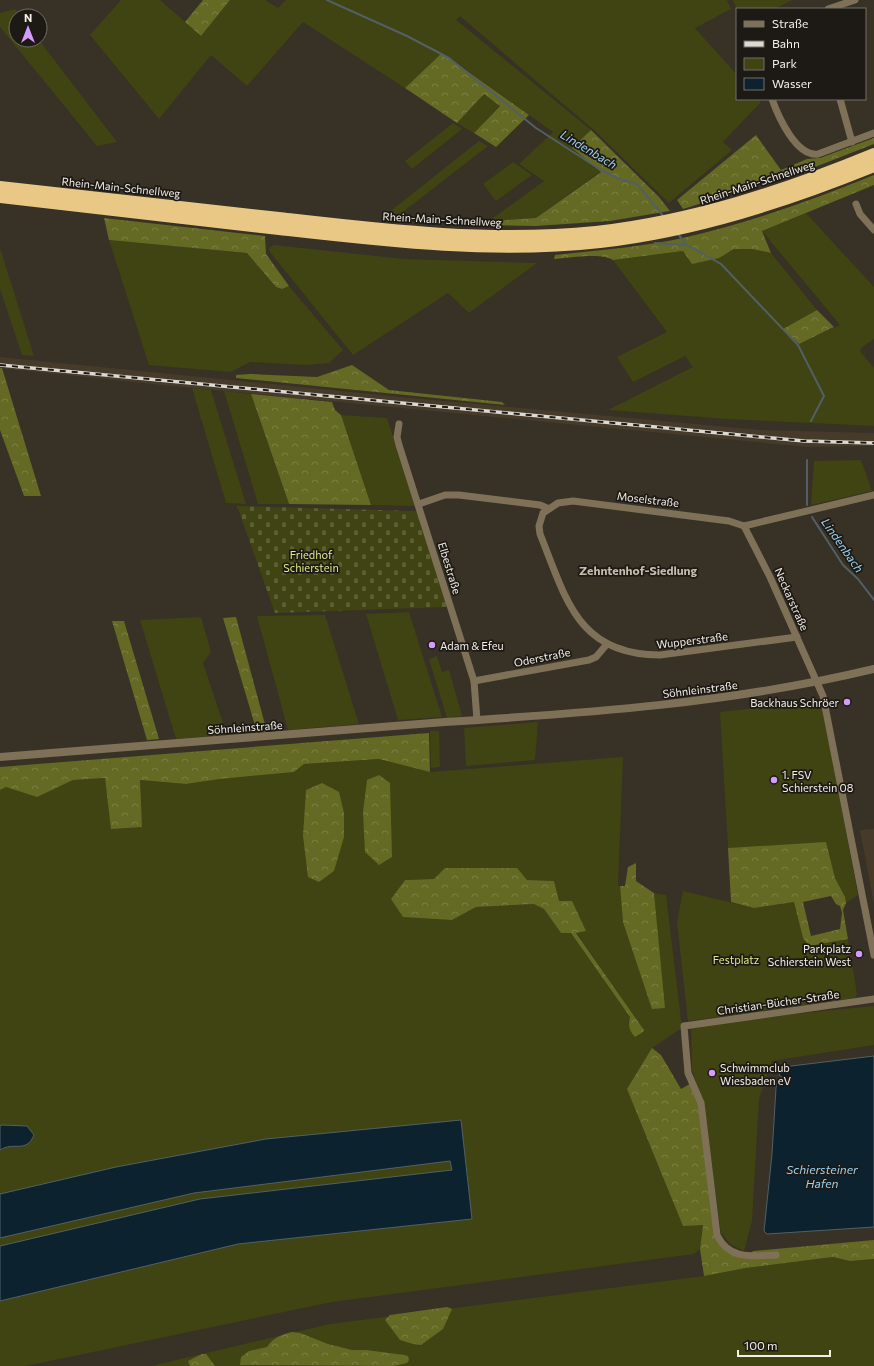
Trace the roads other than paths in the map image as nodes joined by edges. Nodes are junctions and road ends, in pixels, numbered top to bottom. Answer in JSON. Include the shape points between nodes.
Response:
{"nodes":[{"id":1,"x":855,"y":0,"type":"edge"},
{"id":2,"x":831,"y":8,"type":"edge"},
{"id":3,"x":772,"y":100,"type":"edge"},
{"id":4,"x":840,"y":100,"type":"edge"},
{"id":5,"x":874,"y":134,"type":"edge"},
{"id":6,"x":852,"y":142,"type":"junction"},
{"id":7,"x":874,"y":154,"type":"edge"},
{"id":8,"x":874,"y":166,"type":"edge"},
{"id":9,"x":0,"y":187,"type":"edge"},
{"id":10,"x":0,"y":198,"type":"edge"},
{"id":11,"x":856,"y":204,"type":"dead end"},
{"id":12,"x":695,"y":220,"type":"junction"},
{"id":13,"x":662,"y":227,"type":"junction"},
{"id":14,"x":874,"y":230,"type":"edge"},
{"id":15,"x":399,"y":424,"type":"dead end"},
{"id":16,"x":874,"y":495,"type":"edge"},
{"id":17,"x":419,"y":504,"type":"junction"},
{"id":18,"x":547,"y":508,"type":"junction"},
{"id":19,"x":744,"y":526,"type":"junction"},
{"id":20,"x":797,"y":637,"type":"junction"},
{"id":21,"x":607,"y":644,"type":"junction"},
{"id":22,"x":874,"y":670,"type":"edge"},
{"id":23,"x":474,"y":681,"type":"junction"},
{"id":24,"x":818,"y":681,"type":"junction"},
{"id":25,"x":477,"y":720,"type":"junction"},
{"id":26,"x":0,"y":757,"type":"edge"},
{"id":27,"x":874,"y":955,"type":"edge"},
{"id":28,"x":874,"y":999,"type":"edge"},
{"id":29,"x":776,"y":1255,"type":"dead end"}],
"edges":[{"from":1,"to":2,"type":"street"},
{"from":3,"to":6,"type":"street","via":[[786,129],[804,151],[818,154]]},
{"from":4,"to":6,"type":"street"},
{"from":5,"to":6,"type":"street"},
{"from":7,"to":12,"type":"highway","name":"Rhein-Main-Schnellweg"},
{"from":8,"to":12,"type":"highway","name":"Rhein-Main-Schnellweg","via":[[789,198]]},
{"from":9,"to":13,"type":"highway","name":"Rhein-Main-Schnellweg","via":[[441,234],[566,234]]},
{"from":10,"to":13,"type":"highway","name":"Rhein-Main-Schnellweg","via":[[357,238],[468,246],[567,245],[611,240]]},
{"from":11,"to":14,"type":"street","via":[[860,214]]},
{"from":12,"to":13,"type":"highway","name":"Rhein-Main-Schnellweg"},
{"from":15,"to":17,"type":"street","name":"Elbestraße","via":[[399,445]]},
{"from":16,"to":19,"type":"street","name":"Moselstraße"},
{"from":17,"to":18,"type":"street","via":[[445,495],[459,495]]},
{"from":17,"to":23,"type":"street","name":"Elbestraße"},
{"from":18,"to":19,"type":"street","name":"Moselstraße","via":[[573,501],[723,520]]},
{"from":18,"to":21,"type":"street","name":"Wupperstraße","via":[[540,518],[540,534],[566,599],[582,624]]},
{"from":19,"to":20,"type":"street","name":"Neckarstraße"},
{"from":20,"to":21,"type":"street","name":"Wupperstraße","via":[[660,655],[637,653]]},
{"from":20,"to":24,"type":"street","name":"Neckarstraße"},
{"from":21,"to":23,"type":"street","name":"Oderstraße","via":[[596,657],[589,660]]},
{"from":22,"to":24,"type":"street","name":"Söhnleinstraße"},
{"from":23,"to":25,"type":"street","name":"Elbestraße"},
{"from":24,"to":25,"type":"street","name":"Söhnleinstraße","via":[[681,704]]},
{"from":24,"to":27,"type":"street","name":"Neckarstraße","via":[[827,709]]},
{"from":25,"to":26,"type":"street","name":"Söhnleinstraße"},
{"from":28,"to":29,"type":"street","name":"Christian-Bücher-Straße","via":[[684,1026],[688,1073],[701,1103],[717,1235],[723,1245],[736,1254]]}]}
